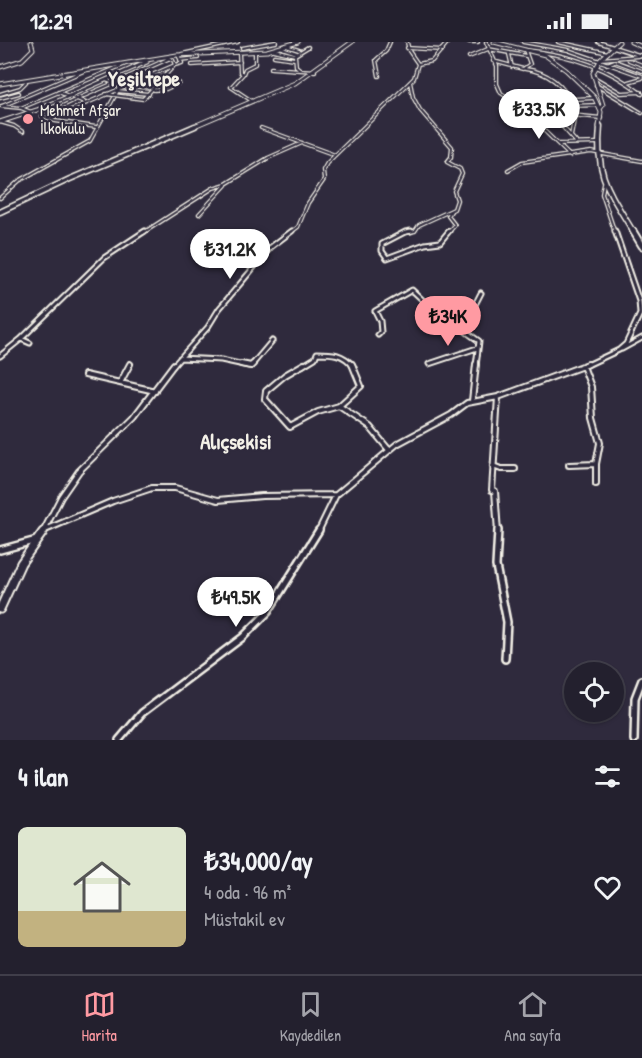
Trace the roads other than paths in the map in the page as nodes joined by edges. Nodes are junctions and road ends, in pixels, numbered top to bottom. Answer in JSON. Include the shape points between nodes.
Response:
{"nodes":[{"id":1,"x":29,"y":42,"type":"edge"},
{"id":2,"x":210,"y":42,"type":"edge"},
{"id":3,"x":238,"y":42,"type":"edge"},
{"id":4,"x":276,"y":42,"type":"edge"},
{"id":5,"x":298,"y":42,"type":"edge"},
{"id":6,"x":349,"y":42,"type":"edge"},
{"id":7,"x":390,"y":42,"type":"edge"},
{"id":8,"x":407,"y":42,"type":"edge"},
{"id":9,"x":426,"y":42,"type":"edge"},
{"id":10,"x":448,"y":42,"type":"edge"},
{"id":11,"x":469,"y":42,"type":"edge"},
{"id":12,"x":478,"y":42,"type":"edge"},
{"id":13,"x":486,"y":42,"type":"edge"},
{"id":14,"x":494,"y":42,"type":"edge"},
{"id":15,"x":524,"y":42,"type":"edge"},
{"id":16,"x":548,"y":42,"type":"edge"},
{"id":17,"x":559,"y":42,"type":"edge"},
{"id":18,"x":598,"y":42,"type":"edge"},
{"id":19,"x":619,"y":42,"type":"edge"},
{"id":20,"x":633,"y":42,"type":"edge"},
{"id":21,"x":232,"y":43,"type":"edge"},
{"id":22,"x":199,"y":44,"type":"dead end"},
{"id":23,"x":214,"y":46,"type":"junction"},
{"id":24,"x":308,"y":46,"type":"dead end"},
{"id":25,"x":642,"y":46,"type":"edge"},
{"id":26,"x":284,"y":47,"type":"junction"},
{"id":27,"x":550,"y":47,"type":"junction"},
{"id":28,"x":616,"y":47,"type":"junction"},
{"id":29,"x":204,"y":48,"type":"junction"},
{"id":30,"x":242,"y":48,"type":"junction"},
{"id":31,"x":407,"y":48,"type":"junction"},
{"id":32,"x":423,"y":48,"type":"junction"},
{"id":33,"x":488,"y":49,"type":"junction"},
{"id":34,"x":524,"y":49,"type":"junction"},
{"id":35,"x":561,"y":49,"type":"junction"},
{"id":36,"x":274,"y":50,"type":"junction"},
{"id":37,"x":443,"y":50,"type":"junction"},
{"id":38,"x":255,"y":52,"type":"junction"},
{"id":39,"x":546,"y":52,"type":"junction"},
{"id":40,"x":239,"y":53,"type":"junction"},
{"id":41,"x":245,"y":53,"type":"junction"},
{"id":42,"x":609,"y":53,"type":"junction"},
{"id":43,"x":180,"y":54,"type":"junction"},
{"id":44,"x":218,"y":54,"type":"junction"},
{"id":45,"x":297,"y":54,"type":"junction"},
{"id":46,"x":509,"y":54,"type":"junction"},
{"id":47,"x":197,"y":56,"type":"junction"},
{"id":48,"x":274,"y":56,"type":"dead end"},
{"id":49,"x":641,"y":56,"type":"edge"},
{"id":50,"x":469,"y":57,"type":"dead end"},
{"id":51,"x":527,"y":57,"type":"junction"},
{"id":52,"x":167,"y":58,"type":"junction"},
{"id":53,"x":154,"y":59,"type":"junction"},
{"id":54,"x":180,"y":60,"type":"junction"},
{"id":55,"x":600,"y":60,"type":"junction"},
{"id":56,"x":629,"y":60,"type":"dead end"},
{"id":57,"x":493,"y":61,"type":"junction"},
{"id":58,"x":138,"y":62,"type":"junction"},
{"id":59,"x":240,"y":62,"type":"junction"},
{"id":60,"x":128,"y":63,"type":"junction"},
{"id":61,"x":143,"y":64,"type":"junction"},
{"id":62,"x":418,"y":64,"type":"junction"},
{"id":63,"x":607,"y":64,"type":"junction"},
{"id":64,"x":192,"y":65,"type":"dead end"},
{"id":65,"x":199,"y":65,"type":"junction"},
{"id":66,"x":642,"y":65,"type":"edge"},
{"id":67,"x":174,"y":66,"type":"junction"},
{"id":68,"x":151,"y":67,"type":"junction"},
{"id":69,"x":513,"y":67,"type":"junction"},
{"id":70,"x":271,"y":68,"type":"dead end"},
{"id":71,"x":596,"y":68,"type":"junction"},
{"id":72,"x":89,"y":69,"type":"junction"},
{"id":73,"x":523,"y":69,"type":"junction"},
{"id":74,"x":301,"y":70,"type":"junction"},
{"id":75,"x":315,"y":71,"type":"junction"},
{"id":76,"x":642,"y":71,"type":"edge"},
{"id":77,"x":243,"y":74,"type":"junction"},
{"id":78,"x":379,"y":76,"type":"dead end"},
{"id":79,"x":162,"y":77,"type":"junction"},
{"id":80,"x":594,"y":77,"type":"junction"},
{"id":81,"x":642,"y":77,"type":"edge"},
{"id":82,"x":69,"y":78,"type":"junction"},
{"id":83,"x":145,"y":78,"type":"junction"},
{"id":84,"x":91,"y":80,"type":"junction"},
{"id":85,"x":106,"y":80,"type":"junction"},
{"id":86,"x":159,"y":80,"type":"junction"},
{"id":87,"x":410,"y":81,"type":"junction"},
{"id":88,"x":26,"y":82,"type":"junction"},
{"id":89,"x":80,"y":82,"type":"junction"},
{"id":90,"x":101,"y":82,"type":"junction"},
{"id":91,"x":628,"y":82,"type":"junction"},
{"id":92,"x":114,"y":83,"type":"junction"},
{"id":93,"x":0,"y":84,"type":"edge"},
{"id":94,"x":167,"y":84,"type":"dead end"},
{"id":95,"x":158,"y":85,"type":"junction"},
{"id":96,"x":596,"y":85,"type":"junction"},
{"id":97,"x":122,"y":87,"type":"junction"},
{"id":98,"x":154,"y":89,"type":"junction"},
{"id":99,"x":57,"y":92,"type":"junction"},
{"id":100,"x":19,"y":93,"type":"dead end"},
{"id":101,"x":106,"y":93,"type":"junction"},
{"id":102,"x":641,"y":93,"type":"edge"},
{"id":103,"x":149,"y":94,"type":"junction"},
{"id":104,"x":29,"y":95,"type":"junction"},
{"id":105,"x":0,"y":96,"type":"edge"},
{"id":106,"x":68,"y":96,"type":"junction"},
{"id":107,"x":114,"y":96,"type":"junction"},
{"id":108,"x":594,"y":98,"type":"junction"},
{"id":109,"x":41,"y":99,"type":"junction"},
{"id":110,"x":77,"y":99,"type":"junction"},
{"id":111,"x":571,"y":99,"type":"junction"},
{"id":112,"x":252,"y":101,"type":"junction"},
{"id":113,"x":85,"y":102,"type":"junction"},
{"id":114,"x":514,"y":102,"type":"junction"},
{"id":115,"x":1,"y":106,"type":"edge"},
{"id":116,"x":574,"y":106,"type":"junction"},
{"id":117,"x":599,"y":107,"type":"junction"},
{"id":118,"x":21,"y":108,"type":"junction"},
{"id":119,"x":31,"y":112,"type":"junction"},
{"id":120,"x":642,"y":113,"type":"edge"},
{"id":121,"x":575,"y":115,"type":"junction"},
{"id":122,"x":552,"y":116,"type":"junction"},
{"id":123,"x":530,"y":117,"type":"junction"},
{"id":124,"x":601,"y":118,"type":"junction"},
{"id":125,"x":50,"y":119,"type":"junction"},
{"id":126,"x":0,"y":122,"type":"edge"},
{"id":127,"x":97,"y":128,"type":"junction"},
{"id":128,"x":261,"y":128,"type":"dead end"},
{"id":129,"x":23,"y":132,"type":"dead end"},
{"id":130,"x":571,"y":136,"type":"junction"},
{"id":131,"x":576,"y":142,"type":"junction"},
{"id":132,"x":302,"y":143,"type":"junction"},
{"id":133,"x":598,"y":143,"type":"junction"},
{"id":134,"x":558,"y":144,"type":"junction"},
{"id":135,"x":597,"y":152,"type":"junction"},
{"id":136,"x":335,"y":155,"type":"junction"},
{"id":137,"x":570,"y":156,"type":"junction"},
{"id":138,"x":642,"y":161,"type":"edge"},
{"id":139,"x":508,"y":170,"type":"dead end"},
{"id":140,"x":604,"y":183,"type":"junction"},
{"id":141,"x":226,"y":184,"type":"junction"},
{"id":142,"x":0,"y":198,"type":"edge"},
{"id":143,"x":451,"y":211,"type":"junction"},
{"id":144,"x":0,"y":212,"type":"edge"},
{"id":145,"x":199,"y":214,"type":"dead end"},
{"id":146,"x":642,"y":246,"type":"edge"},
{"id":147,"x":482,"y":293,"type":"dead end"},
{"id":148,"x":466,"y":322,"type":"junction"},
{"id":149,"x":378,"y":334,"type":"dead end"},
{"id":150,"x":642,"y":338,"type":"edge"},
{"id":151,"x":21,"y":339,"type":"junction"},
{"id":152,"x":272,"y":341,"type":"dead end"},
{"id":153,"x":30,"y":344,"type":"dead end"},
{"id":154,"x":477,"y":348,"type":"junction"},
{"id":155,"x":619,"y":350,"type":"junction"},
{"id":156,"x":0,"y":356,"type":"edge"},
{"id":157,"x":179,"y":358,"type":"junction"},
{"id":158,"x":130,"y":364,"type":"dead end"},
{"id":159,"x":429,"y":364,"type":"dead end"},
{"id":160,"x":583,"y":366,"type":"junction"},
{"id":161,"x":85,"y":375,"type":"dead end"},
{"id":162,"x":120,"y":383,"type":"junction"},
{"id":163,"x":155,"y":391,"type":"junction"},
{"id":164,"x":498,"y":397,"type":"junction"},
{"id":165,"x":472,"y":401,"type":"junction"},
{"id":166,"x":339,"y":406,"type":"junction"},
{"id":167,"x":389,"y":450,"type":"junction"},
{"id":168,"x":596,"y":464,"type":"junction"},
{"id":169,"x":569,"y":465,"type":"dead end"},
{"id":170,"x":493,"y":466,"type":"junction"},
{"id":171,"x":515,"y":469,"type":"dead end"},
{"id":172,"x":596,"y":484,"type":"dead end"},
{"id":173,"x":336,"y":495,"type":"junction"},
{"id":174,"x":43,"y":532,"type":"junction"},
{"id":175,"x":38,"y":539,"type":"junction"},
{"id":176,"x":0,"y":550,"type":"edge"},
{"id":177,"x":0,"y":609,"type":"edge"},
{"id":178,"x":505,"y":659,"type":"dead end"},
{"id":179,"x":642,"y":680,"type":"edge"},
{"id":180,"x":119,"y":740,"type":"edge"},
{"id":181,"x":634,"y":740,"type":"edge"}],
"edges":[{"from":1,"to":1,"type":"street","via":[[28,55],[0,67],[27,57],[33,49]]},
{"from":2,"to":23,"type":"street"},
{"from":3,"to":21,"type":"street"},
{"from":4,"to":30,"type":"street"},
{"from":5,"to":26,"type":"street"},
{"from":6,"to":75,"type":"street"},
{"from":7,"to":78,"type":"street","via":[[376,60]]},
{"from":8,"to":31,"type":"street"},
{"from":9,"to":32,"type":"street"},
{"from":10,"to":37,"type":"street"},
{"from":11,"to":12,"type":"street"},
{"from":13,"to":33,"type":"street"},
{"from":14,"to":34,"type":"main road"},
{"from":15,"to":27,"type":"street"},
{"from":15,"to":34,"type":"street"},
{"from":16,"to":27,"type":"street"},
{"from":17,"to":35,"type":"street"},
{"from":17,"to":42,"type":"street"},
{"from":18,"to":28,"type":"street"},
{"from":19,"to":28,"type":"street"},
{"from":20,"to":25,"type":"main road"},
{"from":21,"to":23,"type":"street"},
{"from":21,"to":30,"type":"street"},
{"from":22,"to":29,"type":"street"},
{"from":23,"to":29,"type":"street"},
{"from":23,"to":44,"type":"street"},
{"from":24,"to":45,"type":"street"},
{"from":26,"to":36,"type":"street"},
{"from":26,"to":45,"type":"street"},
{"from":27,"to":35,"type":"street"},
{"from":27,"to":39,"type":"street"},
{"from":28,"to":42,"type":"street"},
{"from":28,"to":49,"type":"street"},
{"from":29,"to":43,"type":"street"},
{"from":30,"to":41,"type":"street"},
{"from":31,"to":32,"type":"street"},
{"from":31,"to":62,"type":"street"},
{"from":32,"to":37,"type":"street"},
{"from":33,"to":46,"type":"street"},
{"from":33,"to":50,"type":"street"},
{"from":33,"to":57,"type":"street"},
{"from":34,"to":39,"type":"street"},
{"from":34,"to":51,"type":"street"},
{"from":34,"to":108,"type":"main road","via":[[552,59]]},
{"from":35,"to":55,"type":"street"},
{"from":36,"to":38,"type":"street"},
{"from":36,"to":45,"type":"street"},
{"from":37,"to":62,"type":"street","via":[[435,59]]},
{"from":38,"to":41,"type":"street"},
{"from":38,"to":77,"type":"street","via":[[255,64]]},
{"from":39,"to":71,"type":"street"},
{"from":40,"to":41,"type":"street"},
{"from":40,"to":44,"type":"street"},
{"from":40,"to":59,"type":"street"},
{"from":42,"to":55,"type":"street"},
{"from":43,"to":47,"type":"street"},
{"from":43,"to":52,"type":"street"},
{"from":43,"to":54,"type":"street"},
{"from":44,"to":47,"type":"street"},
{"from":45,"to":48,"type":"street"},
{"from":45,"to":74,"type":"street","via":[[297,68]]},
{"from":46,"to":51,"type":"street"},
{"from":46,"to":69,"type":"street"},
{"from":47,"to":54,"type":"street"},
{"from":47,"to":65,"type":"street"},
{"from":49,"to":55,"type":"street"},
{"from":51,"to":73,"type":"street","via":[[530,66]]},
{"from":52,"to":53,"type":"street"},
{"from":52,"to":67,"type":"street"},
{"from":52,"to":68,"type":"street"},
{"from":53,"to":58,"type":"street"},
{"from":53,"to":61,"type":"street"},
{"from":54,"to":67,"type":"street","via":[[182,64]]},
{"from":55,"to":63,"type":"street"},
{"from":55,"to":71,"type":"street"},
{"from":56,"to":66,"type":"street"},
{"from":57,"to":69,"type":"street"},
{"from":57,"to":114,"type":"street","via":[[497,66],[494,76],[498,88]]},
{"from":58,"to":60,"type":"street"},
{"from":58,"to":61,"type":"street"},
{"from":59,"to":65,"type":"street"},
{"from":59,"to":77,"type":"street"},
{"from":60,"to":72,"type":"street"},
{"from":60,"to":84,"type":"street"},
{"from":61,"to":68,"type":"street"},
{"from":61,"to":85,"type":"street"},
{"from":62,"to":87,"type":"street"},
{"from":63,"to":76,"type":"street","via":[[615,61]]},
{"from":63,"to":81,"type":"street"},
{"from":64,"to":65,"type":"street"},
{"from":67,"to":79,"type":"street"},
{"from":67,"to":83,"type":"street"},
{"from":68,"to":92,"type":"street"},
{"from":69,"to":73,"type":"street"},
{"from":70,"to":74,"type":"street"},
{"from":71,"to":80,"type":"street"},
{"from":71,"to":91,"type":"street"},
{"from":72,"to":82,"type":"street"},
{"from":72,"to":88,"type":"street"},
{"from":73,"to":111,"type":"street","via":[[544,72]]},
{"from":74,"to":75,"type":"street"},
{"from":75,"to":112,"type":"street"},
{"from":77,"to":112,"type":"street","via":[[231,87]]},
{"from":79,"to":86,"type":"street"},
{"from":79,"to":98,"type":"street","via":[[179,82]]},
{"from":80,"to":96,"type":"street"},
{"from":80,"to":102,"type":"street","via":[[621,93]]},
{"from":81,"to":91,"type":"street"},
{"from":82,"to":89,"type":"street"},
{"from":82,"to":104,"type":"street"},
{"from":83,"to":86,"type":"street"},
{"from":83,"to":97,"type":"street"},
{"from":84,"to":89,"type":"street"},
{"from":84,"to":90,"type":"street"},
{"from":85,"to":90,"type":"street"},
{"from":85,"to":92,"type":"street"},
{"from":86,"to":95,"type":"street"},
{"from":87,"to":136,"type":"street"},
{"from":87,"to":143,"type":"street","via":[[424,117],[452,147],[447,162],[462,174],[454,191],[457,204]]},
{"from":88,"to":93,"type":"street"},
{"from":88,"to":105,"type":"street"},
{"from":89,"to":99,"type":"street"},
{"from":90,"to":106,"type":"street"},
{"from":91,"to":102,"type":"street"},
{"from":92,"to":97,"type":"street"},
{"from":92,"to":110,"type":"street"},
{"from":94,"to":95,"type":"street"},
{"from":95,"to":98,"type":"street"},
{"from":96,"to":117,"type":"street","via":[[603,105]]},
{"from":96,"to":120,"type":"street"},
{"from":97,"to":98,"type":"street"},
{"from":97,"to":101,"type":"street"},
{"from":97,"to":103,"type":"street"},
{"from":97,"to":107,"type":"street"},
{"from":98,"to":103,"type":"street"},
{"from":99,"to":106,"type":"street"},
{"from":99,"to":109,"type":"street"},
{"from":100,"to":105,"type":"street"},
{"from":101,"to":107,"type":"street"},
{"from":101,"to":113,"type":"street"},
{"from":103,"to":107,"type":"street","via":[[143,99]]},
{"from":104,"to":109,"type":"street"},
{"from":104,"to":115,"type":"street"},
{"from":106,"to":110,"type":"street"},
{"from":106,"to":119,"type":"street"},
{"from":107,"to":127,"type":"street"},
{"from":108,"to":111,"type":"street"},
{"from":108,"to":117,"type":"main road"},
{"from":109,"to":118,"type":"street"},
{"from":110,"to":113,"type":"street"},
{"from":110,"to":125,"type":"street","via":[[42,116]]},
{"from":111,"to":114,"type":"street"},
{"from":111,"to":116,"type":"street"},
{"from":112,"to":144,"type":"street"},
{"from":113,"to":125,"type":"street"},
{"from":114,"to":123,"type":"street"},
{"from":115,"to":118,"type":"street"},
{"from":116,"to":117,"type":"street"},
{"from":116,"to":121,"type":"street"},
{"from":117,"to":124,"type":"main road"},
{"from":118,"to":119,"type":"street"},
{"from":119,"to":126,"type":"street"},
{"from":121,"to":122,"type":"street"},
{"from":121,"to":124,"type":"street"},
{"from":121,"to":130,"type":"street"},
{"from":122,"to":123,"type":"street"},
{"from":122,"to":130,"type":"street"},
{"from":123,"to":134,"type":"street"},
{"from":124,"to":133,"type":"main road"},
{"from":125,"to":127,"type":"street"},
{"from":126,"to":129,"type":"street"},
{"from":127,"to":142,"type":"street","via":[[90,141],[19,181]]},
{"from":128,"to":132,"type":"street"},
{"from":130,"to":131,"type":"street"},
{"from":131,"to":133,"type":"street"},
{"from":131,"to":134,"type":"street"},
{"from":132,"to":136,"type":"street"},
{"from":132,"to":141,"type":"street"},
{"from":133,"to":135,"type":"main road"},
{"from":134,"to":137,"type":"street"},
{"from":135,"to":137,"type":"street"},
{"from":135,"to":138,"type":"street"},
{"from":135,"to":140,"type":"main road"},
{"from":136,"to":157,"type":"street","via":[[323,170],[324,180],[298,227],[271,247]]},
{"from":137,"to":139,"type":"street","via":[[522,162]]},
{"from":140,"to":146,"type":"main road"},
{"from":140,"to":155,"type":"street","via":[[602,194],[639,301],[636,324]]},
{"from":141,"to":145,"type":"street"},
{"from":141,"to":151,"type":"street","via":[[213,188],[104,258]]},
{"from":143,"to":143,"type":"street","via":[[419,225],[415,231],[388,239],[382,244],[382,251],[387,258],[440,242],[455,225],[448,216]]},
{"from":147,"to":148,"type":"street"},
{"from":148,"to":149,"type":"street","via":[[430,307],[412,290],[375,311],[380,321]]},
{"from":148,"to":154,"type":"street","via":[[465,331],[478,339]]},
{"from":150,"to":155,"type":"street"},
{"from":151,"to":153,"type":"street"},
{"from":151,"to":156,"type":"street"},
{"from":152,"to":157,"type":"street","via":[[250,366]]},
{"from":154,"to":159,"type":"street"},
{"from":154,"to":165,"type":"street"},
{"from":155,"to":160,"type":"street"},
{"from":157,"to":163,"type":"street"},
{"from":158,"to":162,"type":"street"},
{"from":160,"to":164,"type":"street"},
{"from":160,"to":168,"type":"street","via":[[591,382],[592,419],[601,439]]},
{"from":161,"to":162,"type":"street"},
{"from":162,"to":163,"type":"street"},
{"from":163,"to":174,"type":"street","via":[[79,471]]},
{"from":164,"to":165,"type":"street"},
{"from":164,"to":170,"type":"street"},
{"from":165,"to":167,"type":"street"},
{"from":166,"to":166,"type":"street","via":[[290,427],[265,399],[266,391],[317,353],[328,353],[347,357],[361,386]]},
{"from":166,"to":167,"type":"street","via":[[370,427]]},
{"from":167,"to":173,"type":"street"},
{"from":168,"to":169,"type":"street"},
{"from":168,"to":172,"type":"street"},
{"from":170,"to":171,"type":"street"},
{"from":170,"to":178,"type":"street","via":[[499,538],[496,566],[507,622]]},
{"from":173,"to":174,"type":"street","via":[[218,500],[176,488],[152,488]]},
{"from":173,"to":180,"type":"street","via":[[315,539],[268,612],[243,637],[142,713]]},
{"from":174,"to":175,"type":"street"},
{"from":175,"to":176,"type":"street"},
{"from":175,"to":177,"type":"street","via":[[21,563]]},
{"from":179,"to":181,"type":"street","via":[[636,688],[632,717]]}]}
